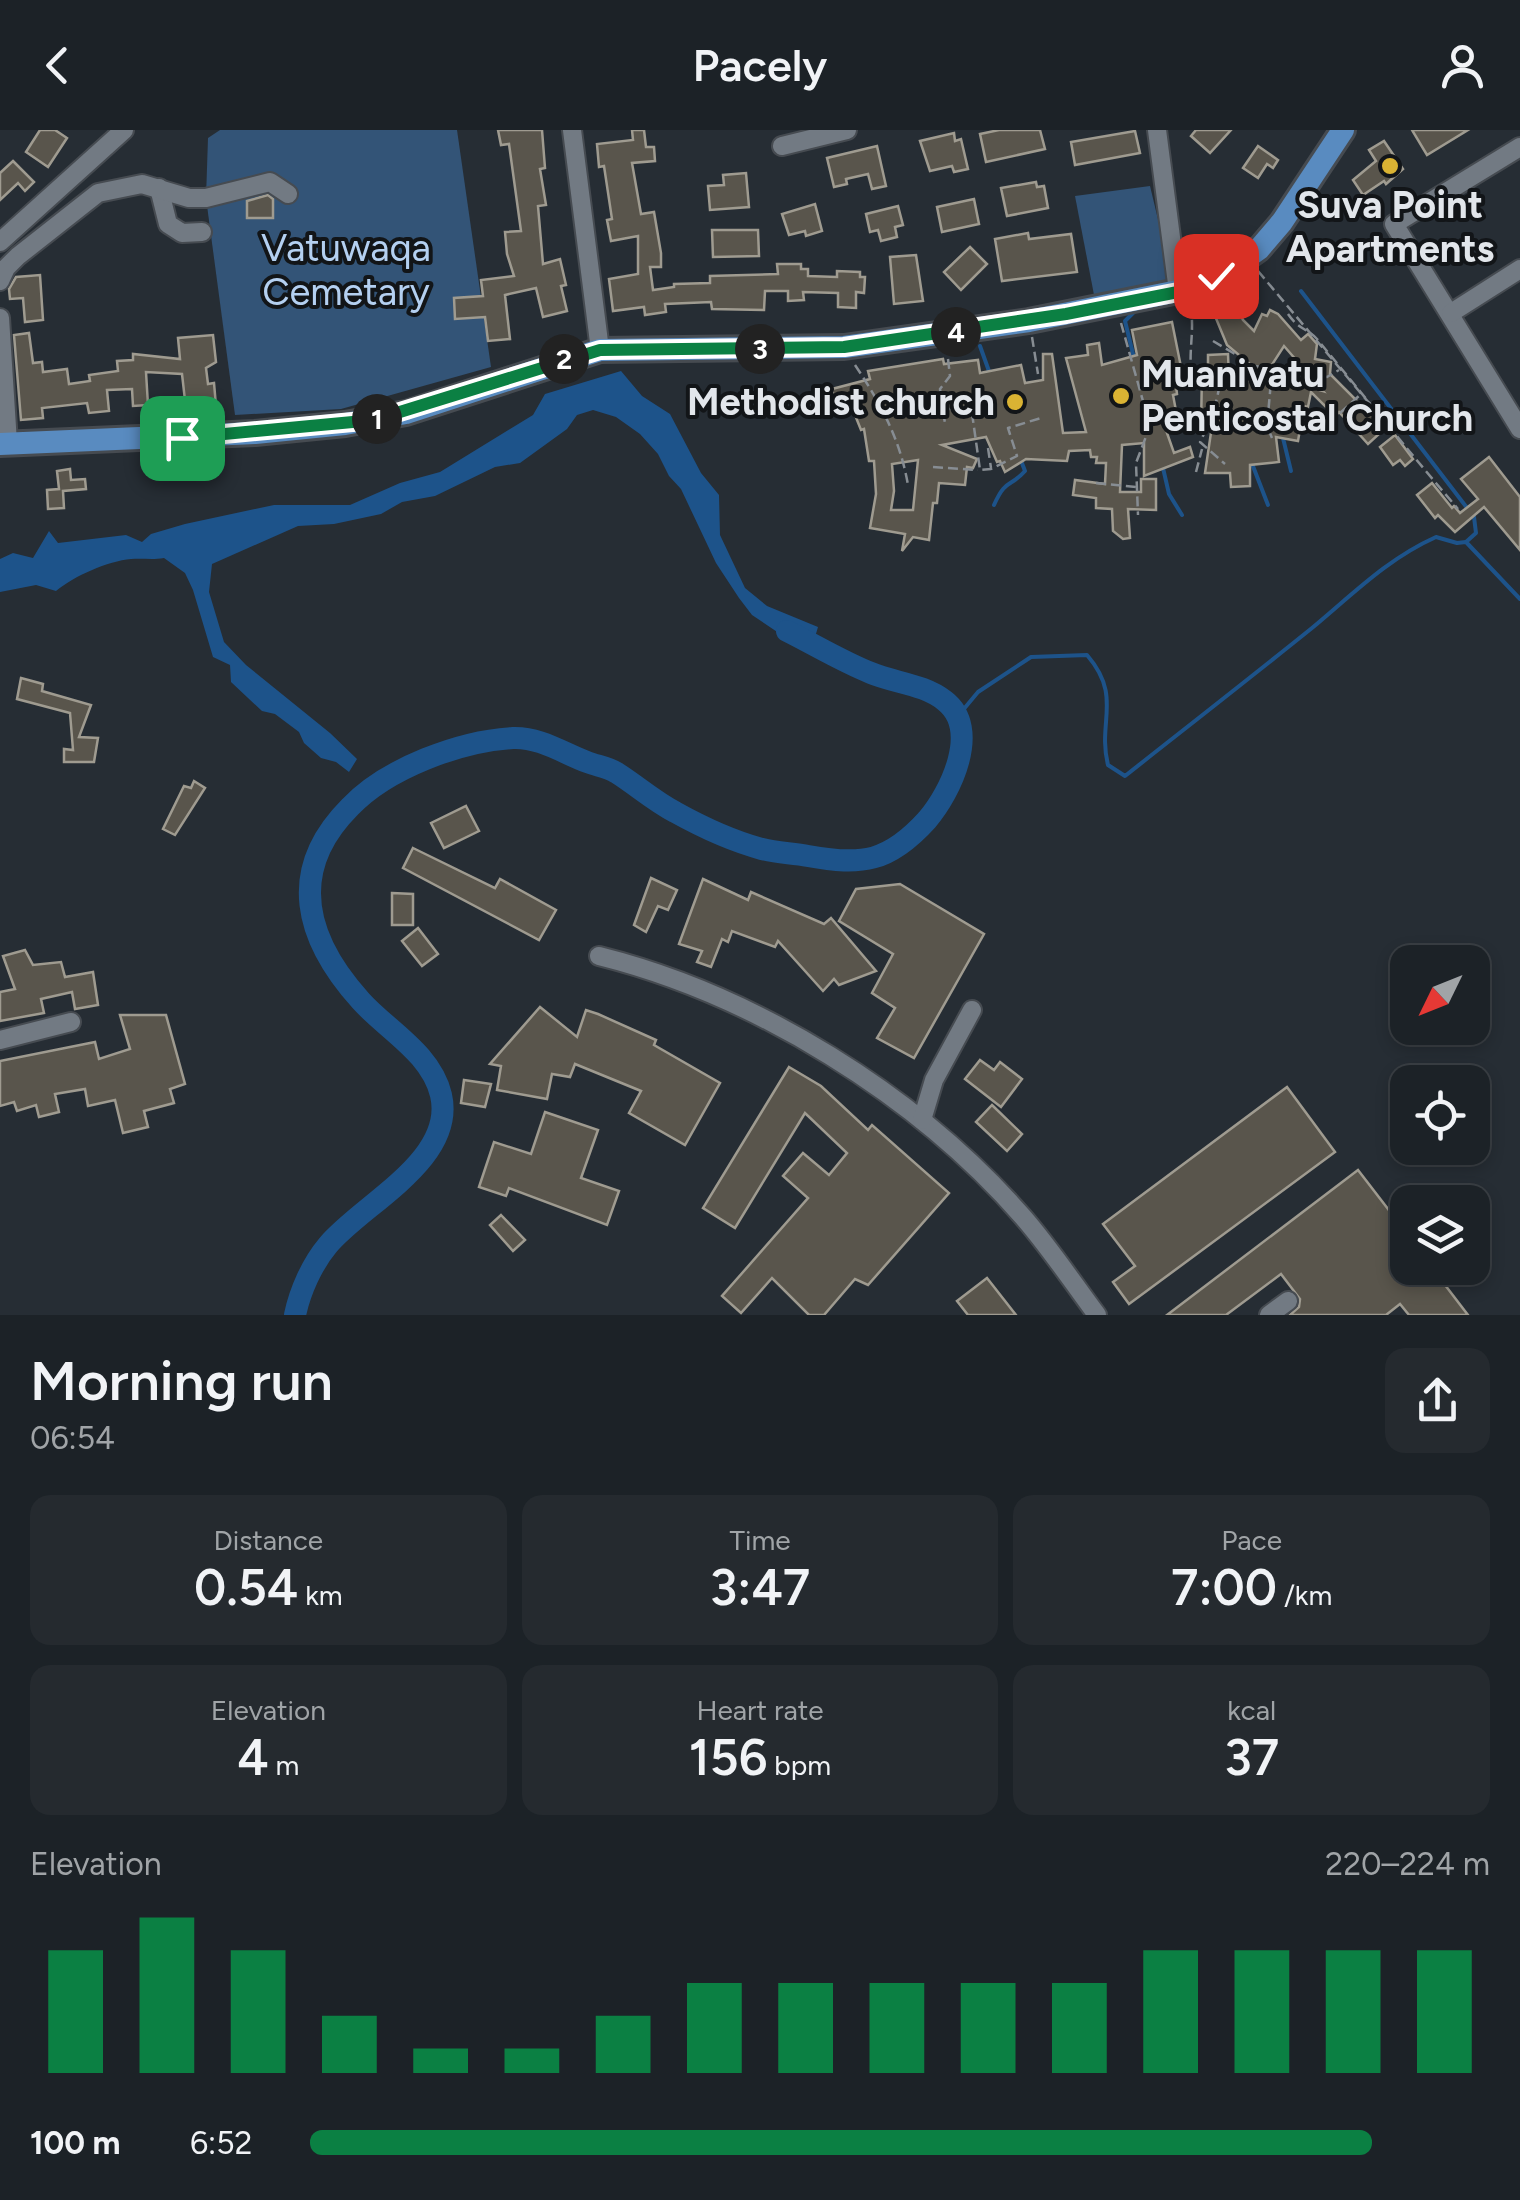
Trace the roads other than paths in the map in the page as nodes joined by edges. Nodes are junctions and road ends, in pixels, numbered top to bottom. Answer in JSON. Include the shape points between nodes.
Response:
{"nodes":[{"id":1,"x":124,"y":130,"type":"edge"},
{"id":2,"x":572,"y":130,"type":"edge"},
{"id":3,"x":847,"y":130,"type":"edge"},
{"id":4,"x":1157,"y":130,"type":"edge"},
{"id":5,"x":1343,"y":130,"type":"edge"},
{"id":6,"x":782,"y":146,"type":"dead end"},
{"id":7,"x":1520,"y":148,"type":"edge"},
{"id":8,"x":151,"y":186,"type":"junction"},
{"id":9,"x":288,"y":194,"type":"dead end"},
{"id":10,"x":202,"y":232,"type":"dead end"},
{"id":11,"x":0,"y":242,"type":"edge"},
{"id":12,"x":1520,"y":270,"type":"edge"},
{"id":13,"x":1,"y":274,"type":"edge"},
{"id":14,"x":1182,"y":290,"type":"junction"},
{"id":15,"x":1451,"y":313,"type":"junction"},
{"id":16,"x":0,"y":318,"type":"edge"},
{"id":17,"x":600,"y":350,"type":"junction"},
{"id":18,"x":1520,"y":429,"type":"edge"},
{"id":19,"x":4,"y":444,"type":"edge"},
{"id":20,"x":599,"y":956,"type":"dead end"},
{"id":21,"x":972,"y":1010,"type":"dead end"},
{"id":22,"x":70,"y":1022,"type":"dead end"},
{"id":23,"x":0,"y":1040,"type":"edge"},
{"id":24,"x":922,"y":1120,"type":"junction"},
{"id":25,"x":1288,"y":1301,"type":"dead end"},
{"id":26,"x":1097,"y":1315,"type":"edge"},
{"id":27,"x":1269,"y":1315,"type":"edge"}],
"edges":[{"from":1,"to":11,"type":"street"},
{"from":2,"to":17,"type":"street"},
{"from":3,"to":6,"type":"street"},
{"from":4,"to":14,"type":"street"},
{"from":5,"to":14,"type":"main road","via":[[1270,239]]},
{"from":7,"to":15,"type":"street","via":[[1394,224]]},
{"from":8,"to":9,"type":"street","via":[[206,198],[270,182]]},
{"from":8,"to":10,"type":"street","via":[[168,224],[182,234]]},
{"from":8,"to":13,"type":"street","via":[[98,193]]},
{"from":12,"to":15,"type":"street"},
{"from":14,"to":17,"type":"main road","via":[[1029,321],[844,347]]},
{"from":15,"to":18,"type":"street"},
{"from":16,"to":19,"type":"street"},
{"from":17,"to":19,"type":"main road","via":[[374,420],[255,433]]},
{"from":20,"to":24,"type":"street","via":[[715,996],[810,1045]]},
{"from":21,"to":24,"type":"street","via":[[934,1080]]},
{"from":22,"to":23,"type":"street"},
{"from":24,"to":26,"type":"street","via":[[1024,1218]]},
{"from":25,"to":27,"type":"street"}]}
